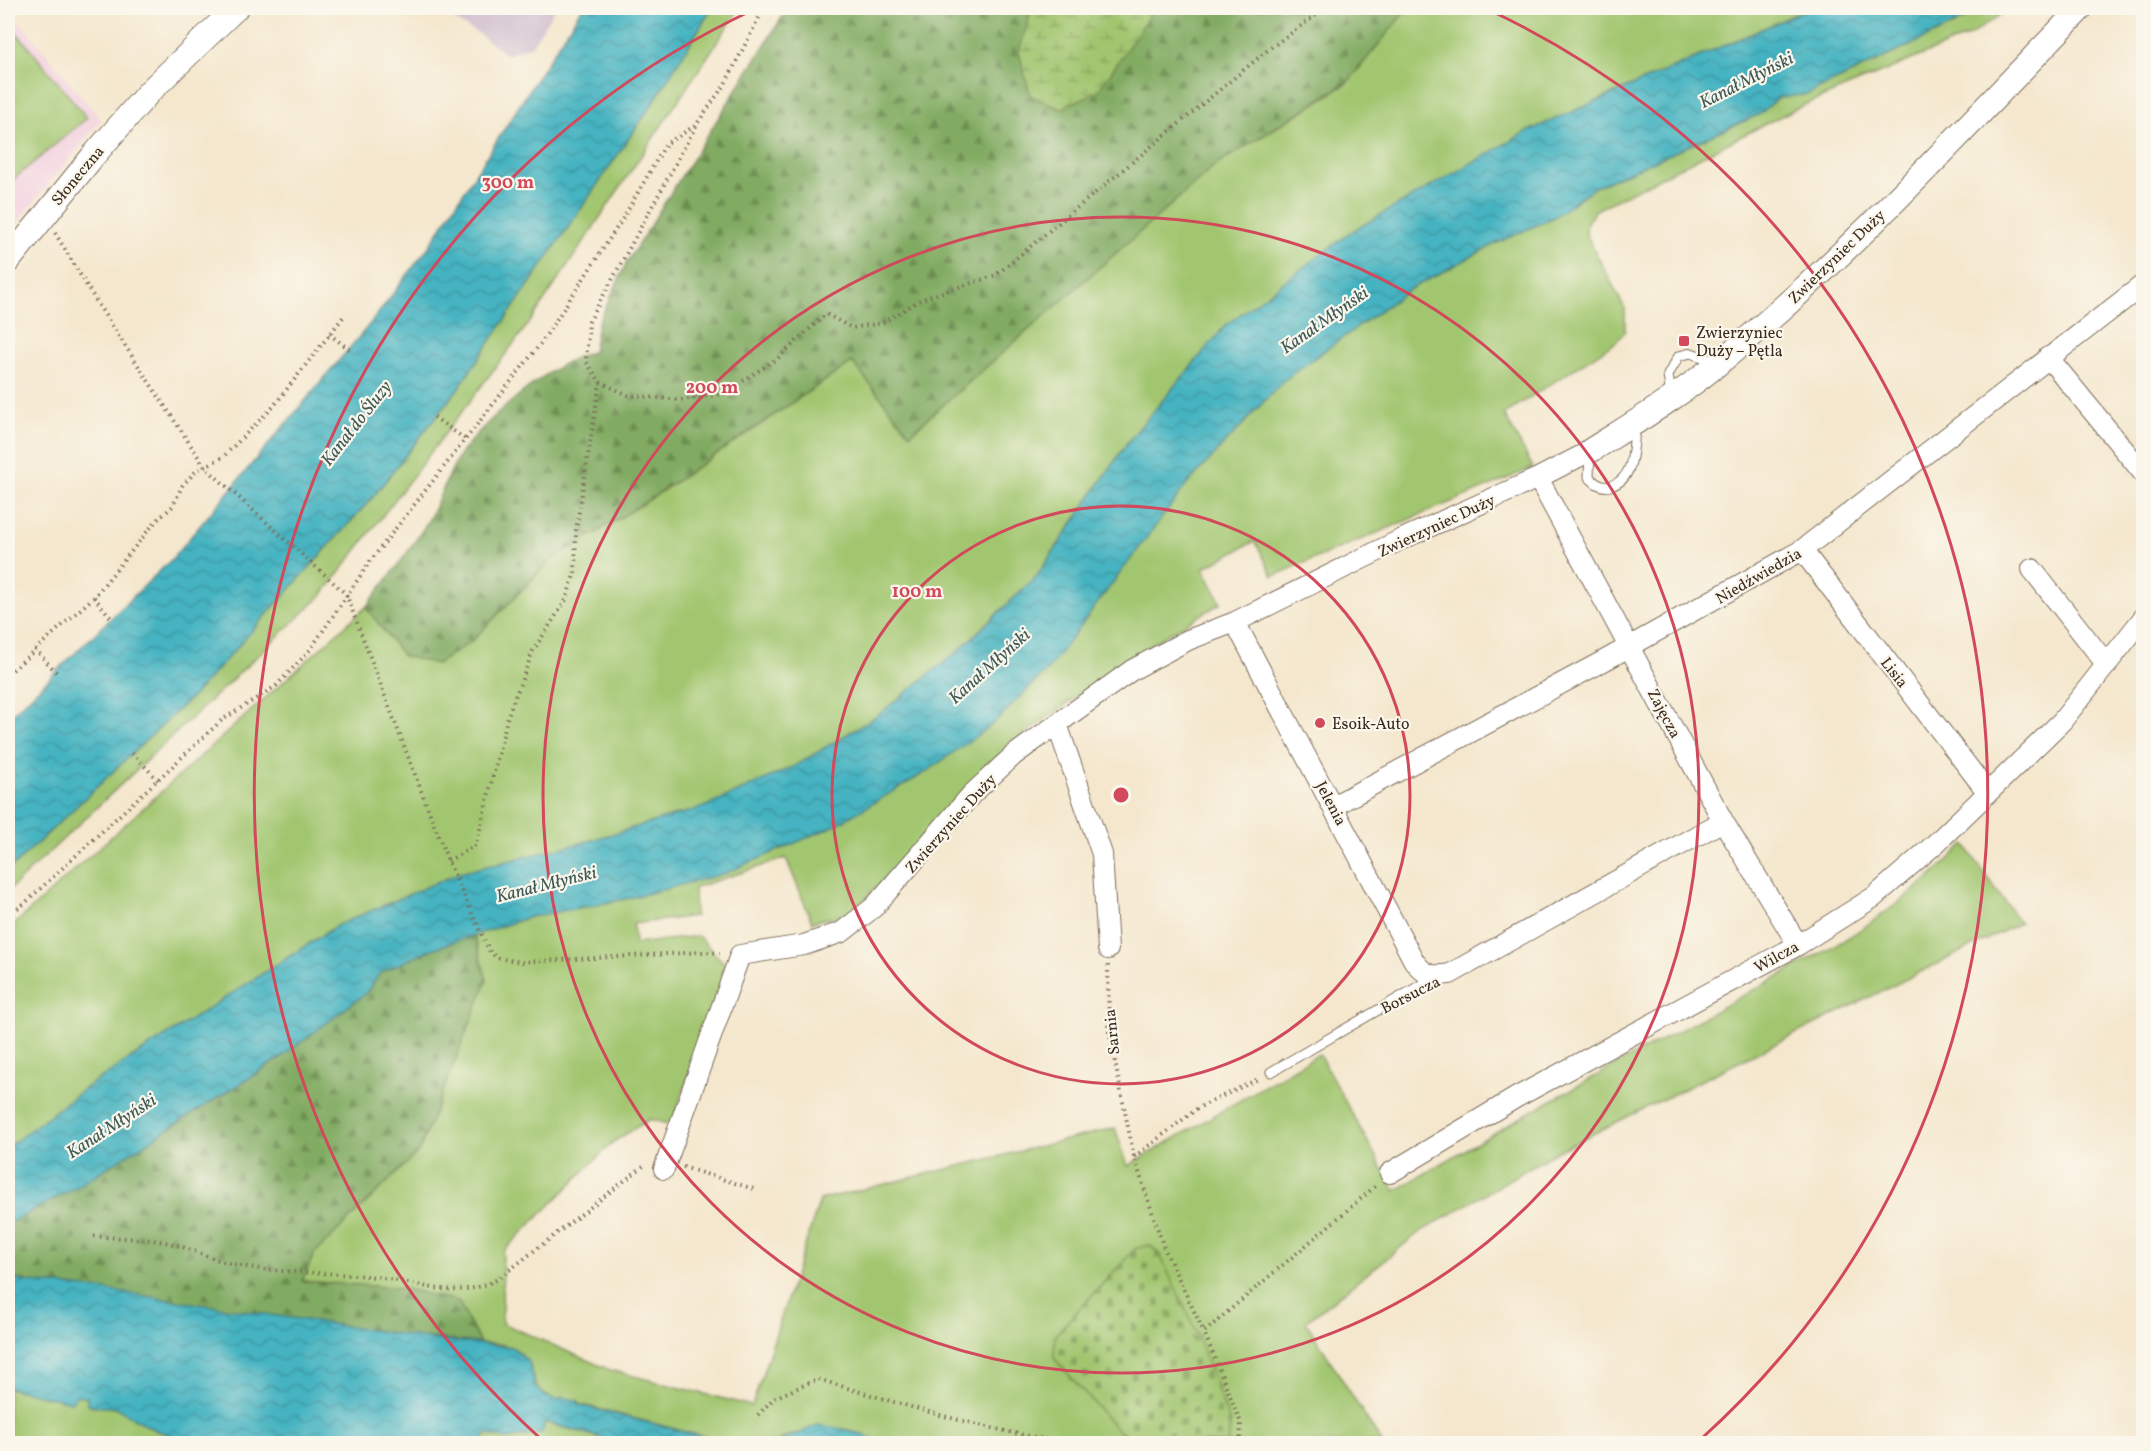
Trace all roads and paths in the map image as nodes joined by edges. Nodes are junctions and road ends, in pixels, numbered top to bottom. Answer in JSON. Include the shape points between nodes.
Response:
{"nodes":[{"id":1,"x":236,"y":8,"type":"edge"},
{"id":2,"x":765,"y":8,"type":"edge"},
{"id":3,"x":1326,"y":8,"type":"edge"},
{"id":4,"x":2081,"y":8,"type":"edge"},
{"id":5,"x":696,"y":125,"type":"junction"},
{"id":6,"x":43,"y":215,"type":"junction"},
{"id":7,"x":8,"y":261,"type":"edge"},
{"id":8,"x":2144,"y":284,"type":"edge"},
{"id":9,"x":344,"y":316,"type":"dead end"},
{"id":10,"x":329,"y":334,"type":"junction"},
{"id":11,"x":350,"y":351,"type":"dead end"},
{"id":12,"x":2048,"y":357,"type":"junction"},
{"id":13,"x":600,"y":382,"type":"junction"},
{"id":14,"x":434,"y":417,"type":"dead end"},
{"id":15,"x":1636,"y":422,"type":"junction"},
{"id":16,"x":465,"y":439,"type":"junction"},
{"id":17,"x":1590,"y":451,"type":"junction"},
{"id":18,"x":205,"y":467,"type":"junction"},
{"id":19,"x":2144,"y":474,"type":"edge"},
{"id":20,"x":1538,"y":478,"type":"junction"},
{"id":21,"x":1802,"y":550,"type":"junction"},
{"id":22,"x":2032,"y":569,"type":"dead end"},
{"id":23,"x":346,"y":594,"type":"junction"},
{"id":24,"x":94,"y":597,"type":"junction"},
{"id":25,"x":2144,"y":618,"type":"edge"},
{"id":26,"x":113,"y":620,"type":"dead end"},
{"id":27,"x":1235,"y":622,"type":"junction"},
{"id":28,"x":1630,"y":647,"type":"junction"},
{"id":29,"x":35,"y":649,"type":"junction"},
{"id":30,"x":2107,"y":665,"type":"junction"},
{"id":31,"x":57,"y":673,"type":"dead end"},
{"id":32,"x":8,"y":674,"type":"edge"},
{"id":33,"x":1057,"y":724,"type":"junction"},
{"id":34,"x":132,"y":753,"type":"dead end"},
{"id":35,"x":158,"y":780,"type":"junction"},
{"id":36,"x":1988,"y":793,"type":"junction"},
{"id":37,"x":1333,"y":806,"type":"junction"},
{"id":38,"x":1723,"y":821,"type":"junction"},
{"id":39,"x":448,"y":861,"type":"junction"},
{"id":40,"x":8,"y":916,"type":"edge"},
{"id":41,"x":1798,"y":945,"type":"junction"},
{"id":42,"x":1108,"y":949,"type":"joint"},
{"id":43,"x":740,"y":955,"type":"junction"},
{"id":44,"x":1435,"y":977,"type":"junction"},
{"id":45,"x":1271,"y":1072,"type":"joint"},
{"id":46,"x":1134,"y":1157,"type":"junction"},
{"id":47,"x":665,"y":1165,"type":"junction"},
{"id":48,"x":1390,"y":1173,"type":"joint"},
{"id":49,"x":757,"y":1190,"type":"dead end"},
{"id":50,"x":94,"y":1236,"type":"dead end"},
{"id":51,"x":1204,"y":1332,"type":"junction"},
{"id":52,"x":758,"y":1415,"type":"dead end"},
{"id":53,"x":1075,"y":1443,"type":"edge"},
{"id":54,"x":1240,"y":1443,"type":"edge"}],
"edges":[{"from":1,"to":6,"type":"street","name":"Słoneczna","via":[[149,92]]},
{"from":2,"to":5,"type":"path","via":[[725,84]]},
{"from":3,"to":13,"type":"path","via":[[1269,49],[996,275],[922,299],[882,323],[852,328],[826,314],[777,358],[723,394],[680,400],[628,395]]},
{"from":4,"to":15,"type":"street","name":"Zwierzyniec Duży","via":[[1780,310],[1719,363]]},
{"from":5,"to":13,"type":"path","via":[[589,322],[586,362]]},
{"from":5,"to":16,"type":"path","via":[[666,144],[622,220],[540,343]]},
{"from":6,"to":7,"type":"street","name":"Słoneczna"},
{"from":6,"to":18,"type":"path"},
{"from":8,"to":12,"type":"street","name":"Niedźwiedzia"},
{"from":9,"to":10,"type":"path"},
{"from":10,"to":11,"type":"path"},
{"from":10,"to":18,"type":"path","via":[[273,407],[223,457]]},
{"from":12,"to":19,"type":"street"},
{"from":12,"to":21,"type":"street","name":"Niedźwiedzia"},
{"from":13,"to":39,"type":"path","via":[[576,530],[575,572],[566,600],[533,651],[508,715],[476,845]]},
{"from":14,"to":16,"type":"path"},
{"from":15,"to":17,"type":"street","name":"Zwierzyniec Duży"},
{"from":15,"to":17,"type":"lane","via":[[1631,462],[1616,484],[1606,487],[1589,477]]},
{"from":16,"to":23,"type":"path"},
{"from":17,"to":20,"type":"street","name":"Zwierzyniec Duży"},
{"from":18,"to":23,"type":"path"},
{"from":18,"to":24,"type":"path","via":[[182,486],[172,506]]},
{"from":20,"to":27,"type":"street","name":"Zwierzyniec Duży","via":[[1400,540]]},
{"from":20,"to":28,"type":"street","name":"Zajęcza"},
{"from":21,"to":28,"type":"street","name":"Niedźwiedzia"},
{"from":21,"to":36,"type":"street","name":"Lisia"},
{"from":22,"to":30,"type":"street"},
{"from":23,"to":35,"type":"path","via":[[310,650],[276,686],[222,720]]},
{"from":23,"to":39,"type":"path"},
{"from":24,"to":26,"type":"path"},
{"from":24,"to":29,"type":"path"},
{"from":25,"to":30,"type":"street","name":"Wilcza"},
{"from":27,"to":33,"type":"street","name":"Zwierzyniec Duży","via":[[1188,640],[1132,670]]},
{"from":27,"to":37,"type":"street","name":"Jelenia"},
{"from":28,"to":37,"type":"street","name":"Niedźwiedzia"},
{"from":28,"to":38,"type":"street","name":"Zajęcza"},
{"from":29,"to":31,"type":"path"},
{"from":29,"to":32,"type":"path"},
{"from":30,"to":36,"type":"street","name":"Wilcza","via":[[2062,721]]},
{"from":33,"to":42,"type":"street","via":[[1102,854]]},
{"from":33,"to":43,"type":"street","name":"Zwierzyniec Duży","via":[[1014,755],[972,794],[874,907],[842,932],[804,945]]},
{"from":34,"to":35,"type":"path"},
{"from":35,"to":40,"type":"path"},
{"from":36,"to":41,"type":"street","name":"Wilcza","via":[[1874,897]]},
{"from":37,"to":44,"type":"street","name":"Jelenia","via":[[1414,961],[1423,973]]},
{"from":38,"to":41,"type":"street","name":"Zajęcza"},
{"from":38,"to":44,"type":"street","name":"Borsucza","via":[[1450,974]]},
{"from":39,"to":43,"type":"path","via":[[490,952],[497,958],[522,962],[703,952]]},
{"from":41,"to":48,"type":"street","name":"Wilcza","via":[[1517,1097]]},
{"from":42,"to":46,"type":"path","name":"Sarnia","via":[[1109,1032]]},
{"from":43,"to":47,"type":"street"},
{"from":44,"to":45,"type":"lane","name":"Borsucza"},
{"from":45,"to":46,"type":"path","via":[[1198,1108]]},
{"from":46,"to":51,"type":"path","name":"Sarnia","via":[[1164,1248]]},
{"from":47,"to":49,"type":"path"},
{"from":47,"to":50,"type":"path","via":[[654,1158],[498,1278],[465,1290],[231,1264],[174,1244]]},
{"from":48,"to":51,"type":"path"},
{"from":51,"to":54,"type":"path","name":"Sarnia","via":[[1241,1423]]},
{"from":52,"to":53,"type":"path","via":[[774,1398],[818,1379],[1031,1437]]}]}
